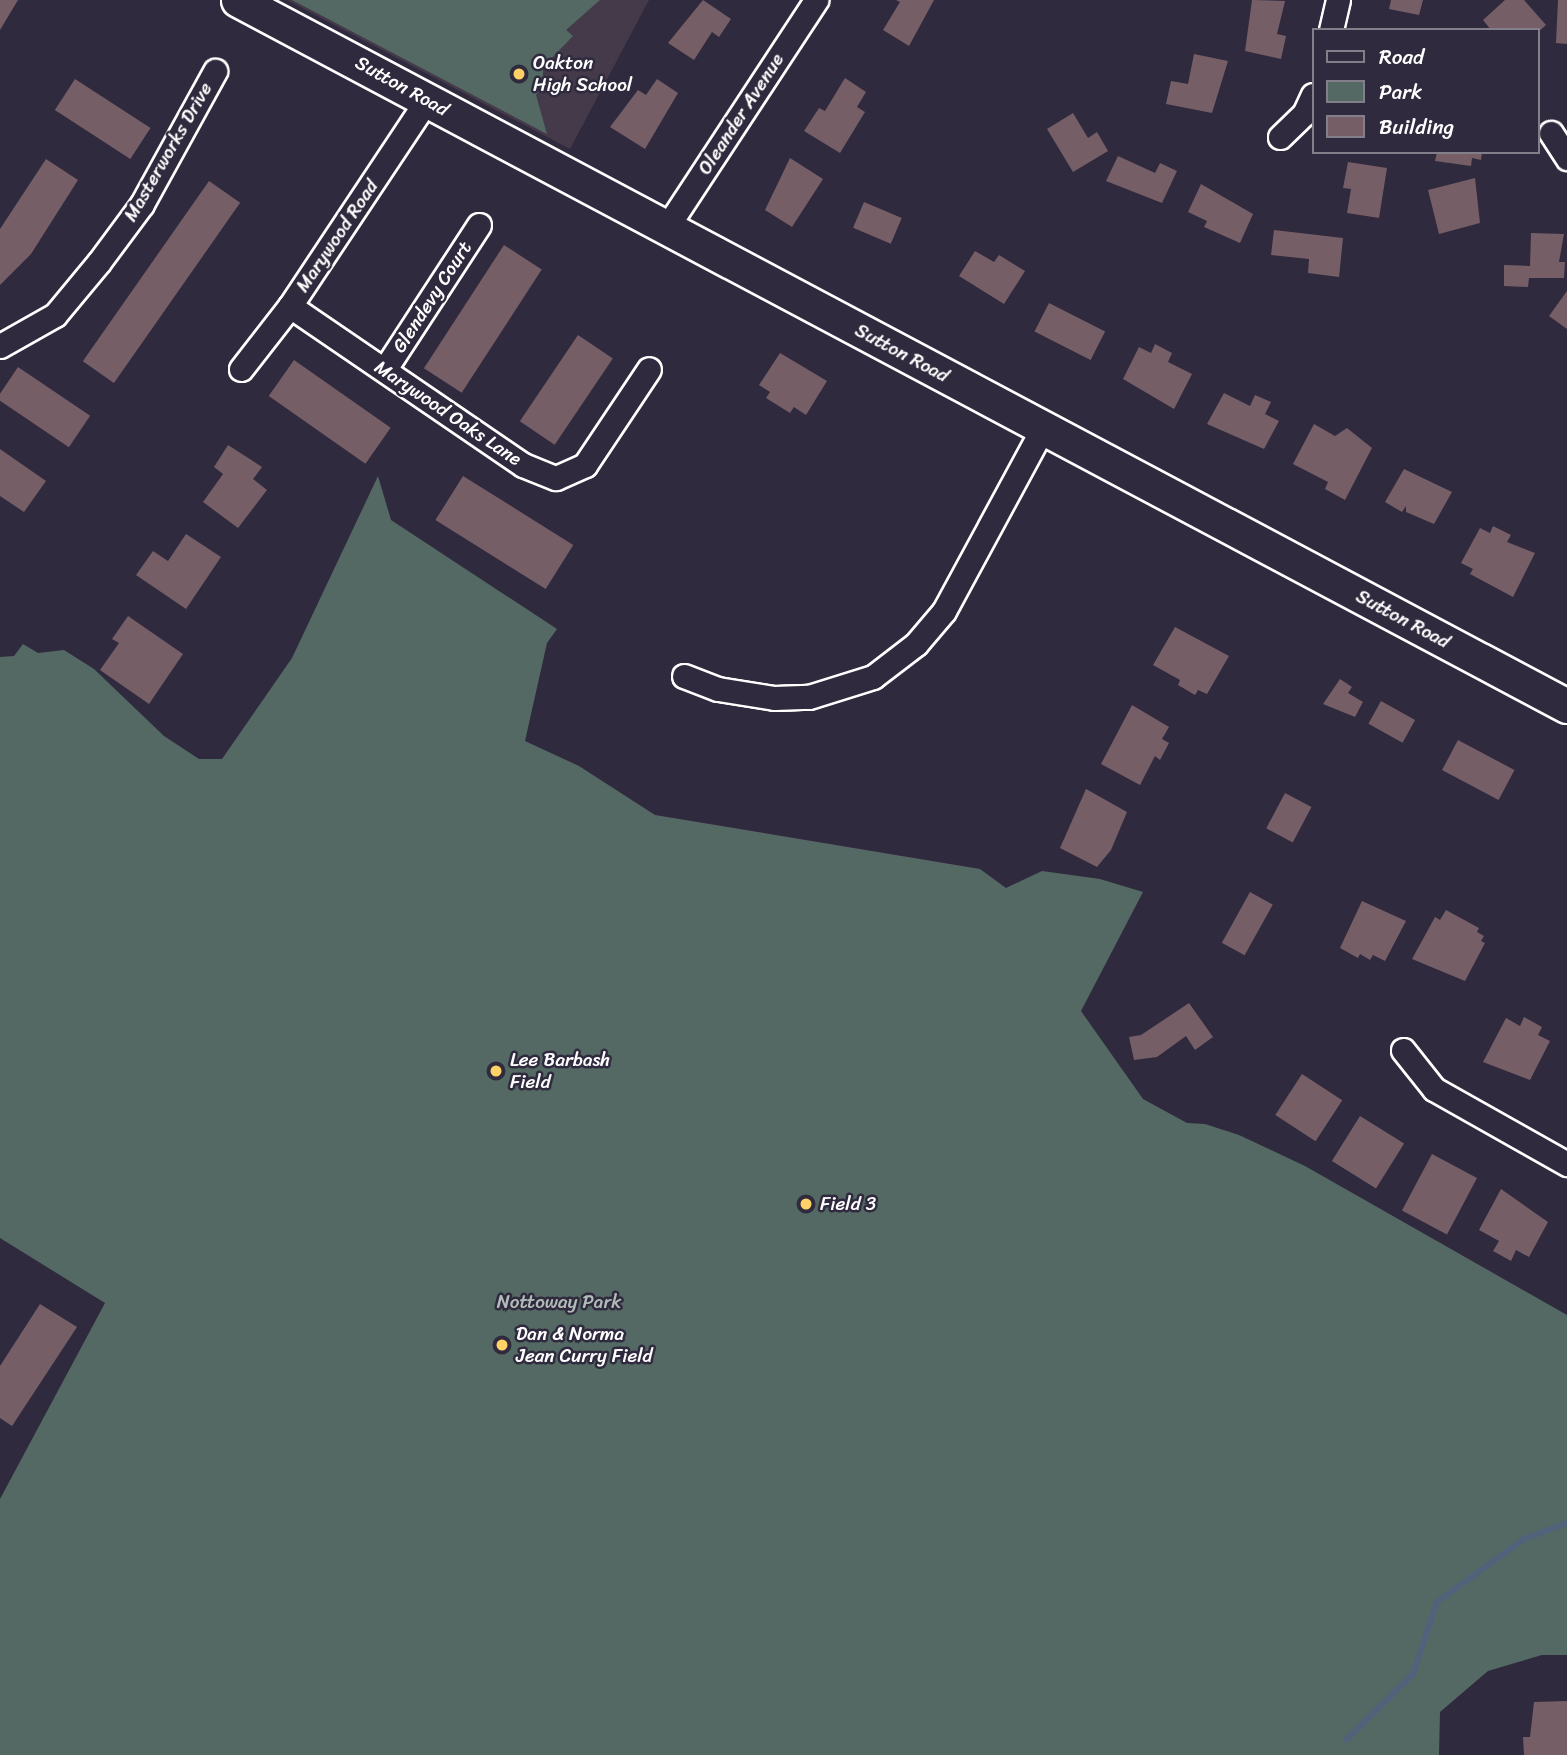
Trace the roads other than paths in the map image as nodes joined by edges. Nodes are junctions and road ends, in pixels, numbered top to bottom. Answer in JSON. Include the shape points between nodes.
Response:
{"nodes":[{"id":1,"x":238,"y":0,"type":"edge"},
{"id":2,"x":816,"y":0,"type":"edge"},
{"id":3,"x":1338,"y":0,"type":"edge"},
{"id":4,"x":1331,"y":28,"type":"edge"},
{"id":5,"x":215,"y":71,"type":"dead end"},
{"id":6,"x":1312,"y":97,"type":"edge"},
{"id":7,"x":427,"y":100,"type":"junction"},
{"id":8,"x":1551,"y":133,"type":"dead end"},
{"id":9,"x":1280,"y":137,"type":"dead end"},
{"id":10,"x":1567,"y":158,"type":"edge"},
{"id":11,"x":479,"y":225,"type":"dead end"},
{"id":12,"x":667,"y":228,"type":"junction"},
{"id":13,"x":290,"y":306,"type":"junction"},
{"id":14,"x":0,"y":346,"type":"edge"},
{"id":15,"x":241,"y":369,"type":"dead end"},
{"id":16,"x":385,"y":369,"type":"junction"},
{"id":17,"x":649,"y":369,"type":"dead end"},
{"id":18,"x":1043,"y":428,"type":"junction"},
{"id":19,"x":684,"y":676,"type":"dead end"},
{"id":20,"x":1567,"y":706,"type":"edge"},
{"id":21,"x":1403,"y":1050,"type":"dead end"},
{"id":22,"x":1567,"y":1164,"type":"edge"}],
"edges":[{"from":1,"to":7,"type":"street","name":"Sutton Road"},
{"from":2,"to":12,"type":"street","name":"Oleander Avenue"},
{"from":3,"to":4,"type":"street"},
{"from":5,"to":14,"type":"street","name":"Masterworks Drive","via":[[142,204],[99,262],[55,316]]},
{"from":6,"to":9,"type":"street","via":[[1304,114]]},
{"from":7,"to":12,"type":"street","name":"Sutton Road"},
{"from":7,"to":13,"type":"street","name":"Marywood Road"},
{"from":8,"to":10,"type":"street"},
{"from":11,"to":16,"type":"street","name":"Glendevy Court"},
{"from":12,"to":18,"type":"street","name":"Sutton Road"},
{"from":13,"to":15,"type":"street","name":"Marywood Road"},
{"from":13,"to":16,"type":"street","name":"Marywood Oaks Lane"},
{"from":16,"to":17,"type":"street","name":"Marywood Oaks Lane","via":[[523,465],[556,478],[585,465]]},
{"from":18,"to":19,"type":"street","via":[[944,611],[916,643],[873,677],[809,697],[774,698],[718,689]]},
{"from":18,"to":20,"type":"street","name":"Sutton Road"},
{"from":21,"to":22,"type":"street","via":[[1433,1090]]}]}
